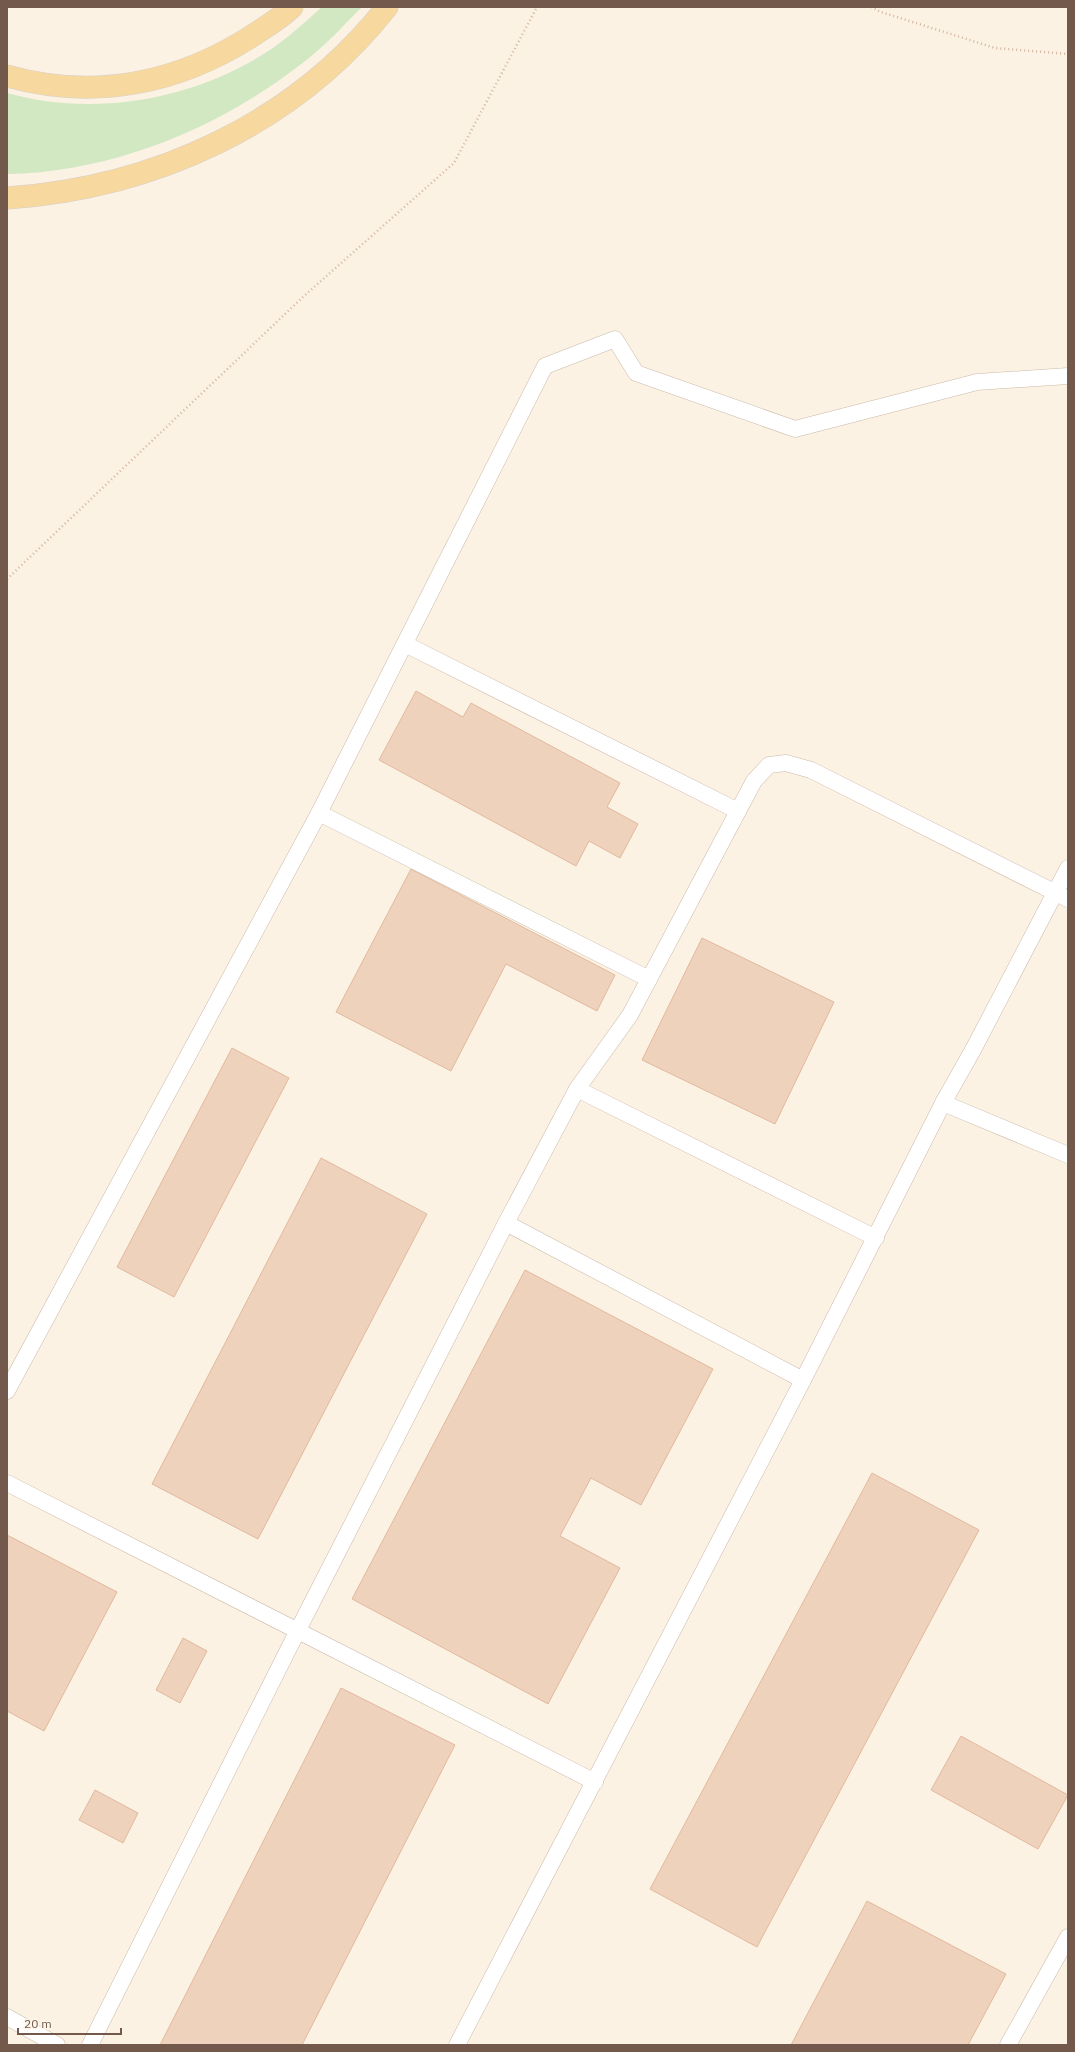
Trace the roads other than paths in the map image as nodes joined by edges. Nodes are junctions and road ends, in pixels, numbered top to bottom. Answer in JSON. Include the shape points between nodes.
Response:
{"nodes":[{"id":1,"x":292,"y":7,"type":"edge"},
{"id":2,"x":387,"y":7,"type":"edge"},
{"id":3,"x":7,"y":76,"type":"edge"},
{"id":4,"x":7,"y":198,"type":"edge"},
{"id":5,"x":1068,"y":376,"type":"edge"},
{"id":6,"x":405,"y":644,"type":"junction"},
{"id":7,"x":738,"y":811,"type":"junction"},
{"id":8,"x":319,"y":813,"type":"junction"},
{"id":9,"x":1068,"y":868,"type":"edge"},
{"id":10,"x":1061,"y":896,"type":"edge"},
{"id":11,"x":649,"y":978,"type":"junction"},
{"id":12,"x":577,"y":1089,"type":"junction"},
{"id":13,"x":943,"y":1103,"type":"junction"},
{"id":14,"x":1068,"y":1155,"type":"edge"},
{"id":15,"x":506,"y":1223,"type":"junction"},
{"id":16,"x":876,"y":1238,"type":"junction"},
{"id":17,"x":803,"y":1380,"type":"junction"},
{"id":18,"x":7,"y":1391,"type":"edge"},
{"id":19,"x":7,"y":1484,"type":"edge"},
{"id":20,"x":298,"y":1630,"type":"junction"},
{"id":21,"x":595,"y":1782,"type":"junction"},
{"id":22,"x":1068,"y":1937,"type":"edge"},
{"id":23,"x":7,"y":2018,"type":"edge"},
{"id":24,"x":57,"y":2045,"type":"edge"},
{"id":25,"x":90,"y":2045,"type":"edge"},
{"id":26,"x":457,"y":2045,"type":"edge"},
{"id":27,"x":1008,"y":2045,"type":"edge"}],
"edges":[{"from":1,"to":3,"type":"main road","via":[[210,61],[170,76],[138,83],[97,87],[54,86]]},
{"from":2,"to":4,"type":"main road","via":[[348,49],[311,83],[274,111],[226,139],[180,160],[135,176],[42,196]]},
{"from":5,"to":6,"type":"lane","via":[[977,382],[795,429],[636,373],[616,339],[545,366]]},
{"from":6,"to":7,"type":"lane"},
{"from":6,"to":8,"type":"lane"},
{"from":7,"to":10,"type":"lane","via":[[754,781],[769,765],[786,763],[811,770]]},
{"from":7,"to":11,"type":"lane"},
{"from":8,"to":11,"type":"lane"},
{"from":8,"to":18,"type":"lane"},
{"from":9,"to":10,"type":"lane"},
{"from":10,"to":13,"type":"lane"},
{"from":11,"to":12,"type":"lane","via":[[630,1015]]},
{"from":12,"to":15,"type":"lane"},
{"from":12,"to":16,"type":"lane"},
{"from":13,"to":14,"type":"lane"},
{"from":13,"to":16,"type":"lane"},
{"from":15,"to":17,"type":"lane"},
{"from":15,"to":20,"type":"lane"},
{"from":16,"to":17,"type":"lane"},
{"from":17,"to":21,"type":"lane"},
{"from":19,"to":20,"type":"lane"},
{"from":20,"to":21,"type":"lane"},
{"from":20,"to":25,"type":"lane"},
{"from":21,"to":26,"type":"lane"},
{"from":22,"to":27,"type":"lane"},
{"from":23,"to":24,"type":"lane"}]}
